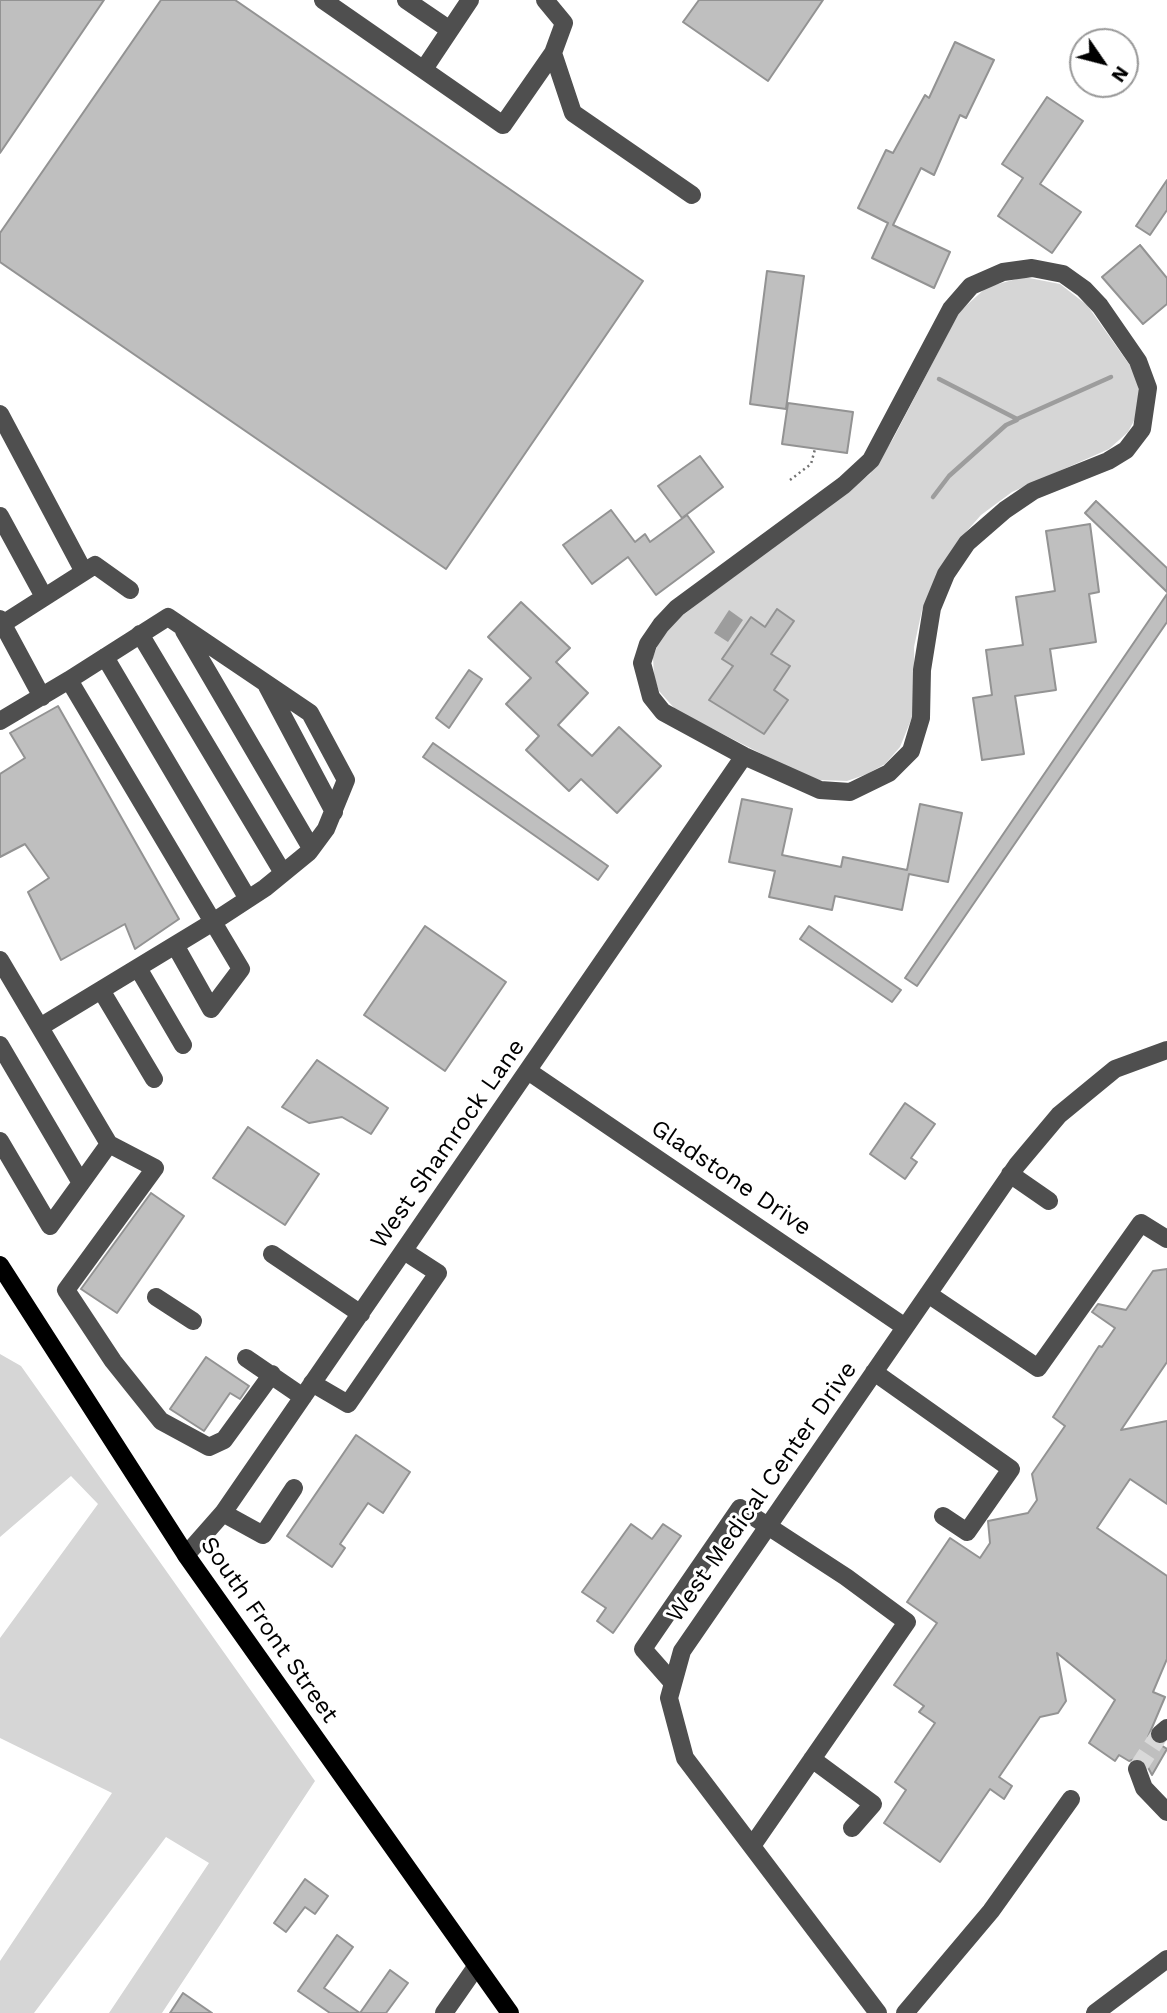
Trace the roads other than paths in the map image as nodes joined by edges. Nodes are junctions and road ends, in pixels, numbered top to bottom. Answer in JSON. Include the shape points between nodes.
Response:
{"nodes":[{"id":1,"x":323,"y":0,"type":"edge"},
{"id":2,"x":405,"y":0,"type":"edge"},
{"id":3,"x":470,"y":0,"type":"edge"},
{"id":4,"x":545,"y":0,"type":"edge"},
{"id":5,"x":450,"y":30,"type":"junction"},
{"id":6,"x":553,"y":53,"type":"junction"},
{"id":7,"x":424,"y":69,"type":"junction"},
{"id":8,"x":692,"y":195,"type":"dead end"},
{"id":9,"x":0,"y":414,"type":"edge"},
{"id":10,"x":0,"y":516,"type":"edge"},
{"id":11,"x":84,"y":572,"type":"junction"},
{"id":12,"x":130,"y":590,"type":"dead end"},
{"id":13,"x":43,"y":595,"type":"junction"},
{"id":14,"x":1,"y":622,"type":"edge"},
{"id":15,"x":181,"y":626,"type":"junction"},
{"id":16,"x":140,"y":634,"type":"junction"},
{"id":17,"x":105,"y":657,"type":"junction"},
{"id":18,"x":69,"y":680,"type":"junction"},
{"id":19,"x":265,"y":683,"type":"junction"},
{"id":20,"x":42,"y":697,"type":"junction"},
{"id":21,"x":2,"y":715,"type":"edge"},
{"id":22,"x":744,"y":756,"type":"junction"},
{"id":23,"x":334,"y":812,"type":"junction"},
{"id":24,"x":311,"y":848,"type":"junction"},
{"id":25,"x":283,"y":873,"type":"junction"},
{"id":26,"x":248,"y":899,"type":"junction"},
{"id":27,"x":213,"y":922,"type":"junction"},
{"id":28,"x":175,"y":945,"type":"junction"},
{"id":29,"x":0,"y":960,"type":"edge"},
{"id":30,"x":138,"y":968,"type":"junction"},
{"id":31,"x":101,"y":990,"type":"junction"},
{"id":32,"x":40,"y":1027,"type":"junction"},
{"id":33,"x":0,"y":1045,"type":"edge"},
{"id":34,"x":183,"y":1045,"type":"dead end"},
{"id":35,"x":1167,"y":1050,"type":"edge"},
{"id":36,"x":528,"y":1071,"type":"junction"},
{"id":37,"x":154,"y":1079,"type":"dead end"},
{"id":38,"x":0,"y":1140,"type":"edge"},
{"id":39,"x":109,"y":1144,"type":"junction"},
{"id":40,"x":1010,"y":1174,"type":"junction"},
{"id":41,"x":81,"y":1183,"type":"junction"},
{"id":42,"x":1049,"y":1201,"type":"dead end"},
{"id":43,"x":1167,"y":1239,"type":"edge"},
{"id":44,"x":404,"y":1251,"type":"junction"},
{"id":45,"x":272,"y":1254,"type":"dead end"},
{"id":46,"x":0,"y":1265,"type":"edge"},
{"id":47,"x":928,"y":1294,"type":"junction"},
{"id":48,"x":156,"y":1297,"type":"dead end"},
{"id":49,"x":360,"y":1314,"type":"junction"},
{"id":50,"x":193,"y":1321,"type":"dead end"},
{"id":51,"x":905,"y":1327,"type":"junction"},
{"id":52,"x":246,"y":1358,"type":"dead end"},
{"id":53,"x":874,"y":1373,"type":"junction"},
{"id":54,"x":272,"y":1374,"type":"junction"},
{"id":55,"x":308,"y":1390,"type":"junction"},
{"id":56,"x":294,"y":1488,"type":"dead end"},
{"id":57,"x":223,"y":1513,"type":"junction"},
{"id":58,"x":943,"y":1516,"type":"dead end"},
{"id":59,"x":768,"y":1525,"type":"junction"},
{"id":60,"x":186,"y":1555,"type":"junction"},
{"id":61,"x":673,"y":1683,"type":"junction"},
{"id":62,"x":812,"y":1759,"type":"junction"},
{"id":63,"x":1137,"y":1769,"type":"dead end"},
{"id":64,"x":1071,"y":1799,"type":"dead end"},
{"id":65,"x":1167,"y":1812,"type":"edge"},
{"id":66,"x":852,"y":1828,"type":"dead end"},
{"id":67,"x":752,"y":1846,"type":"junction"},
{"id":68,"x":1167,"y":1959,"type":"edge"},
{"id":69,"x":476,"y":1967,"type":"junction"},
{"id":70,"x":444,"y":2013,"type":"edge"},
{"id":71,"x":510,"y":2013,"type":"edge"},
{"id":72,"x":878,"y":2013,"type":"edge"},
{"id":73,"x":905,"y":2013,"type":"edge"},
{"id":74,"x":1096,"y":2013,"type":"edge"}],
"edges":[{"from":1,"to":7,"type":"street"},
{"from":2,"to":5,"type":"street"},
{"from":3,"to":5,"type":"street"},
{"from":4,"to":6,"type":"street","via":[[565,23]]},
{"from":5,"to":7,"type":"street"},
{"from":6,"to":7,"type":"street","via":[[503,125]]},
{"from":6,"to":8,"type":"street","via":[[573,113]]},
{"from":9,"to":11,"type":"street"},
{"from":10,"to":13,"type":"street"},
{"from":11,"to":12,"type":"street","via":[[95,565]]},
{"from":11,"to":13,"type":"street"},
{"from":13,"to":14,"type":"street"},
{"from":14,"to":20,"type":"street"},
{"from":15,"to":16,"type":"street","via":[[167,617]]},
{"from":15,"to":19,"type":"street"},
{"from":15,"to":24,"type":"street"},
{"from":16,"to":17,"type":"street"},
{"from":16,"to":25,"type":"street"},
{"from":17,"to":18,"type":"street"},
{"from":17,"to":26,"type":"street"},
{"from":18,"to":20,"type":"street"},
{"from":18,"to":27,"type":"street"},
{"from":19,"to":23,"type":"street"},
{"from":19,"to":23,"type":"street","via":[[310,713],[346,780]]},
{"from":20,"to":21,"type":"street"},
{"from":22,"to":22,"type":"street","via":[[810,787],[850,792],[890,773],[911,751],[921,718],[922,670],[932,608],[946,574],[967,543],[1033,491],[1126,450],[1142,429],[1148,388],[1138,361],[1100,306],[1063,274],[1032,268],[1003,272],[971,286],[951,309],[871,460],[677,608],[648,644],[642,663],[651,697],[663,712]]},
{"from":22,"to":36,"type":"street","name":"West Shamrock Lane"},
{"from":23,"to":24,"type":"street"},
{"from":24,"to":25,"type":"street"},
{"from":25,"to":26,"type":"street"},
{"from":26,"to":27,"type":"street"},
{"from":27,"to":28,"type":"street"},
{"from":27,"to":28,"type":"street","via":[[241,969],[211,1009]]},
{"from":28,"to":30,"type":"street"},
{"from":29,"to":32,"type":"street"},
{"from":30,"to":31,"type":"street"},
{"from":30,"to":34,"type":"street"},
{"from":31,"to":32,"type":"street"},
{"from":31,"to":37,"type":"street"},
{"from":32,"to":39,"type":"street"},
{"from":33,"to":41,"type":"street"},
{"from":35,"to":40,"type":"street","name":"West Medical Center Drive","via":[[1115,1069],[1059,1115]]},
{"from":36,"to":44,"type":"street","name":"West Shamrock Lane"},
{"from":36,"to":51,"type":"street","name":"Gladstone Drive"},
{"from":38,"to":41,"type":"street","via":[[50,1226]]},
{"from":39,"to":41,"type":"street"},
{"from":39,"to":54,"type":"street","via":[[155,1168],[66,1290],[113,1361],[161,1421],[209,1447],[224,1440]]},
{"from":40,"to":42,"type":"street"},
{"from":40,"to":47,"type":"street","name":"West Medical Center Drive"},
{"from":43,"to":47,"type":"street","via":[[1141,1223],[1038,1368]]},
{"from":44,"to":49,"type":"street","name":"West Shamrock Lane"},
{"from":44,"to":55,"type":"street","via":[[438,1273],[348,1404]]},
{"from":45,"to":49,"type":"street"},
{"from":46,"to":60,"type":"main road","name":"South Front Street"},
{"from":47,"to":51,"type":"street","name":"West Medical Center Drive"},
{"from":48,"to":50,"type":"street"},
{"from":49,"to":55,"type":"street","name":"West Shamrock Lane"},
{"from":51,"to":53,"type":"street","name":"West Medical Center Drive"},
{"from":52,"to":54,"type":"street"},
{"from":53,"to":58,"type":"street","via":[[1011,1469],[967,1532]]},
{"from":53,"to":59,"type":"street","name":"West Medical Center Drive"},
{"from":54,"to":55,"type":"street"},
{"from":55,"to":57,"type":"street","name":"West Shamrock Lane"},
{"from":56,"to":57,"type":"street","via":[[263,1535]]},
{"from":57,"to":60,"type":"street","name":"West Shamrock Lane"},
{"from":59,"to":61,"type":"street","name":"West Medical Center Drive","via":[[682,1651]]},
{"from":59,"to":61,"type":"street","via":[[740,1508],[643,1649]]},
{"from":59,"to":62,"type":"street","via":[[907,1622]]},
{"from":60,"to":69,"type":"main road","name":"South Front Street"},
{"from":61,"to":67,"type":"street","name":"West Medical Center Drive","via":[[669,1698],[685,1759]]},
{"from":62,"to":66,"type":"street","via":[[873,1804]]},
{"from":62,"to":67,"type":"street"},
{"from":63,"to":65,"type":"street","via":[[1144,1788]]},
{"from":64,"to":73,"type":"street","via":[[991,1911]]},
{"from":67,"to":72,"type":"street","name":"West Medical Center Drive"},
{"from":68,"to":74,"type":"street"},
{"from":69,"to":70,"type":"street"},
{"from":69,"to":71,"type":"main road","name":"South Front Street"}]}
